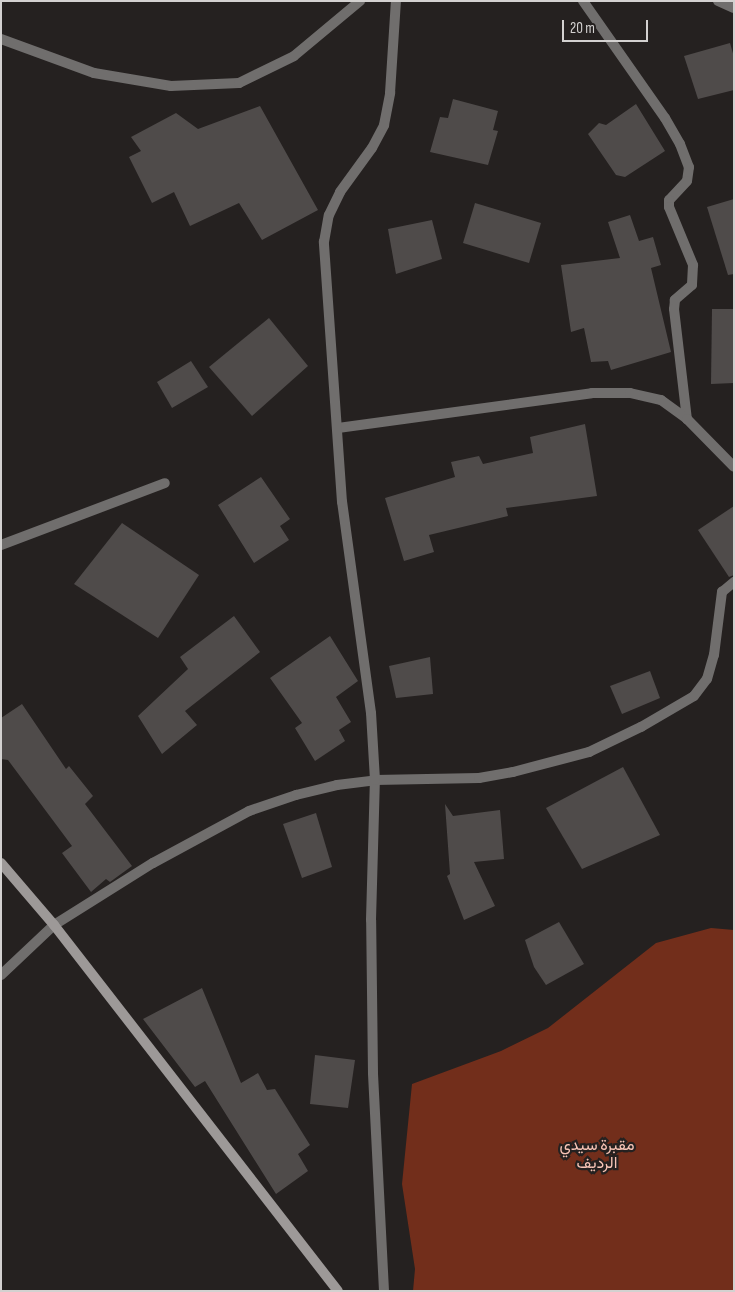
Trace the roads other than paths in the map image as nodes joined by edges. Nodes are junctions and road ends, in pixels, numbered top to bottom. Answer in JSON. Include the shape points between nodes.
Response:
{"nodes":[{"id":1,"x":360,"y":1,"type":"edge"},
{"id":2,"x":396,"y":1,"type":"edge"},
{"id":3,"x":583,"y":1,"type":"edge"},
{"id":4,"x":718,"y":1,"type":"edge"},
{"id":5,"x":734,"y":8,"type":"edge"},
{"id":6,"x":1,"y":39,"type":"edge"},
{"id":7,"x":687,"y":418,"type":"junction"},
{"id":8,"x":338,"y":428,"type":"junction"},
{"id":9,"x":734,"y":467,"type":"edge"},
{"id":10,"x":165,"y":483,"type":"dead end"},
{"id":11,"x":1,"y":545,"type":"edge"},
{"id":12,"x":734,"y":582,"type":"edge"},
{"id":13,"x":375,"y":780,"type":"junction"},
{"id":14,"x":1,"y":863,"type":"edge"},
{"id":15,"x":54,"y":925,"type":"junction"},
{"id":16,"x":1,"y":975,"type":"edge"},
{"id":17,"x":338,"y":1291,"type":"edge"},
{"id":18,"x":384,"y":1291,"type":"edge"}],
"edges":[{"from":1,"to":6,"type":"street","via":[[294,56],[240,83],[171,86],[94,73]]},
{"from":2,"to":8,"type":"street","via":[[390,93],[384,124],[372,148],[340,192],[329,215],[324,242]]},
{"from":3,"to":7,"type":"street","via":[[664,118],[689,167],[687,181],[669,200],[693,265],[692,285],[676,300],[674,309]]},
{"from":4,"to":5,"type":"street"},
{"from":7,"to":8,"type":"street","via":[[661,400],[630,393],[592,393]]},
{"from":7,"to":9,"type":"street"},
{"from":8,"to":13,"type":"street","via":[[342,502],[371,713]]},
{"from":10,"to":11,"type":"street"},
{"from":12,"to":13,"type":"street","via":[[722,592],[714,655],[707,679],[694,696],[641,726],[589,752],[513,772],[441,781]]},
{"from":13,"to":15,"type":"street","via":[[296,795],[249,811],[153,863]]},
{"from":13,"to":18,"type":"street","via":[[371,920],[373,1073]]},
{"from":14,"to":15,"type":"street"},
{"from":15,"to":16,"type":"street"},
{"from":15,"to":17,"type":"street"}]}
